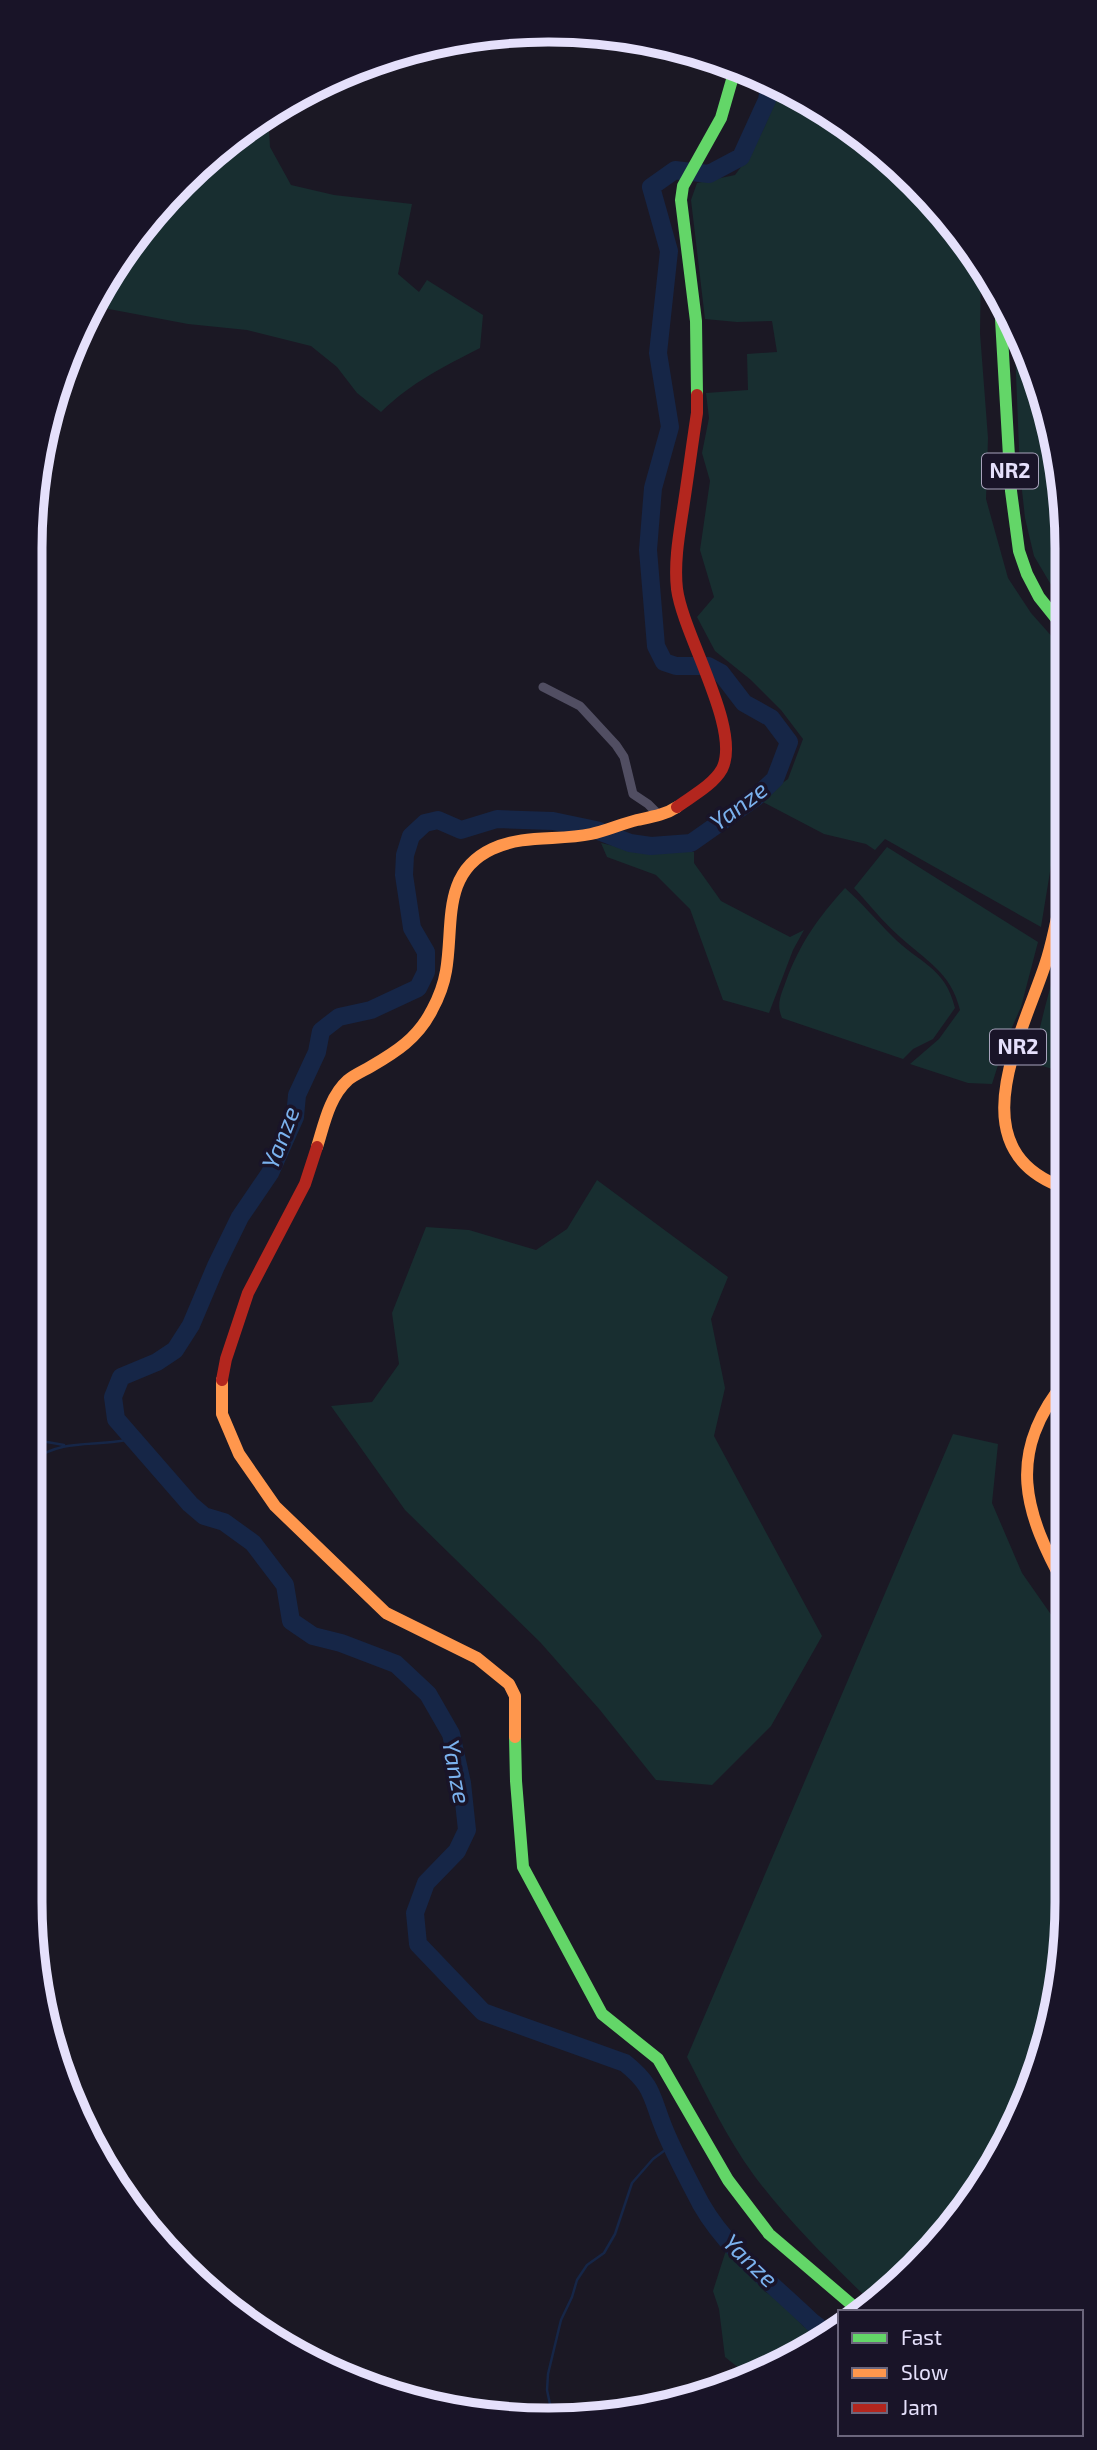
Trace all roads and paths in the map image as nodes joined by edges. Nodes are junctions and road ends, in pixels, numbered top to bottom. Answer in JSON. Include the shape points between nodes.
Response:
{"nodes":[{"id":1,"x":733,"y":77,"type":"edge"},
{"id":2,"x":1001,"y":321,"type":"edge"},
{"id":3,"x":1055,"y":616,"type":"edge"},
{"id":4,"x":543,"y":687,"type":"dead end"},
{"id":5,"x":659,"y":815,"type":"junction"},
{"id":6,"x":1055,"y":923,"type":"edge"},
{"id":7,"x":1055,"y":1185,"type":"edge"},
{"id":8,"x":1055,"y":1392,"type":"edge"},
{"id":9,"x":1055,"y":1568,"type":"edge"},
{"id":10,"x":853,"y":2306,"type":"edge"}],
"edges":[{"from":1,"to":5,"type":"main road","via":[[721,118],[683,186],[681,200],[696,321],[696,413],[677,551],[679,603],[726,738],[723,767],[715,778]]},
{"from":2,"to":3,"type":"main road","name":"NR2","number":"NR2","via":[[1019,551],[1039,597]]},
{"from":4,"to":5,"type":"street","via":[[580,706],[597,724],[624,757],[634,794]]},
{"from":5,"to":10,"type":"main road","via":[[591,834],[503,845],[481,855],[462,873],[453,894],[446,974],[432,1010],[418,1033],[398,1051],[349,1079],[330,1107],[305,1184],[248,1293],[226,1359],[222,1414],[239,1454],[275,1506],[386,1613],[477,1658],[509,1684],[515,1696],[523,1867],[602,2014],[658,2059],[728,2180],[769,2234]]},
{"from":6,"to":7,"type":"main road","name":"NR2","number":"NR2","via":[[1009,1072],[1003,1106],[1008,1137],[1024,1163],[1033,1174]]},
{"from":8,"to":9,"type":"main road","via":[[1033,1438],[1027,1491],[1033,1522]]}]}
